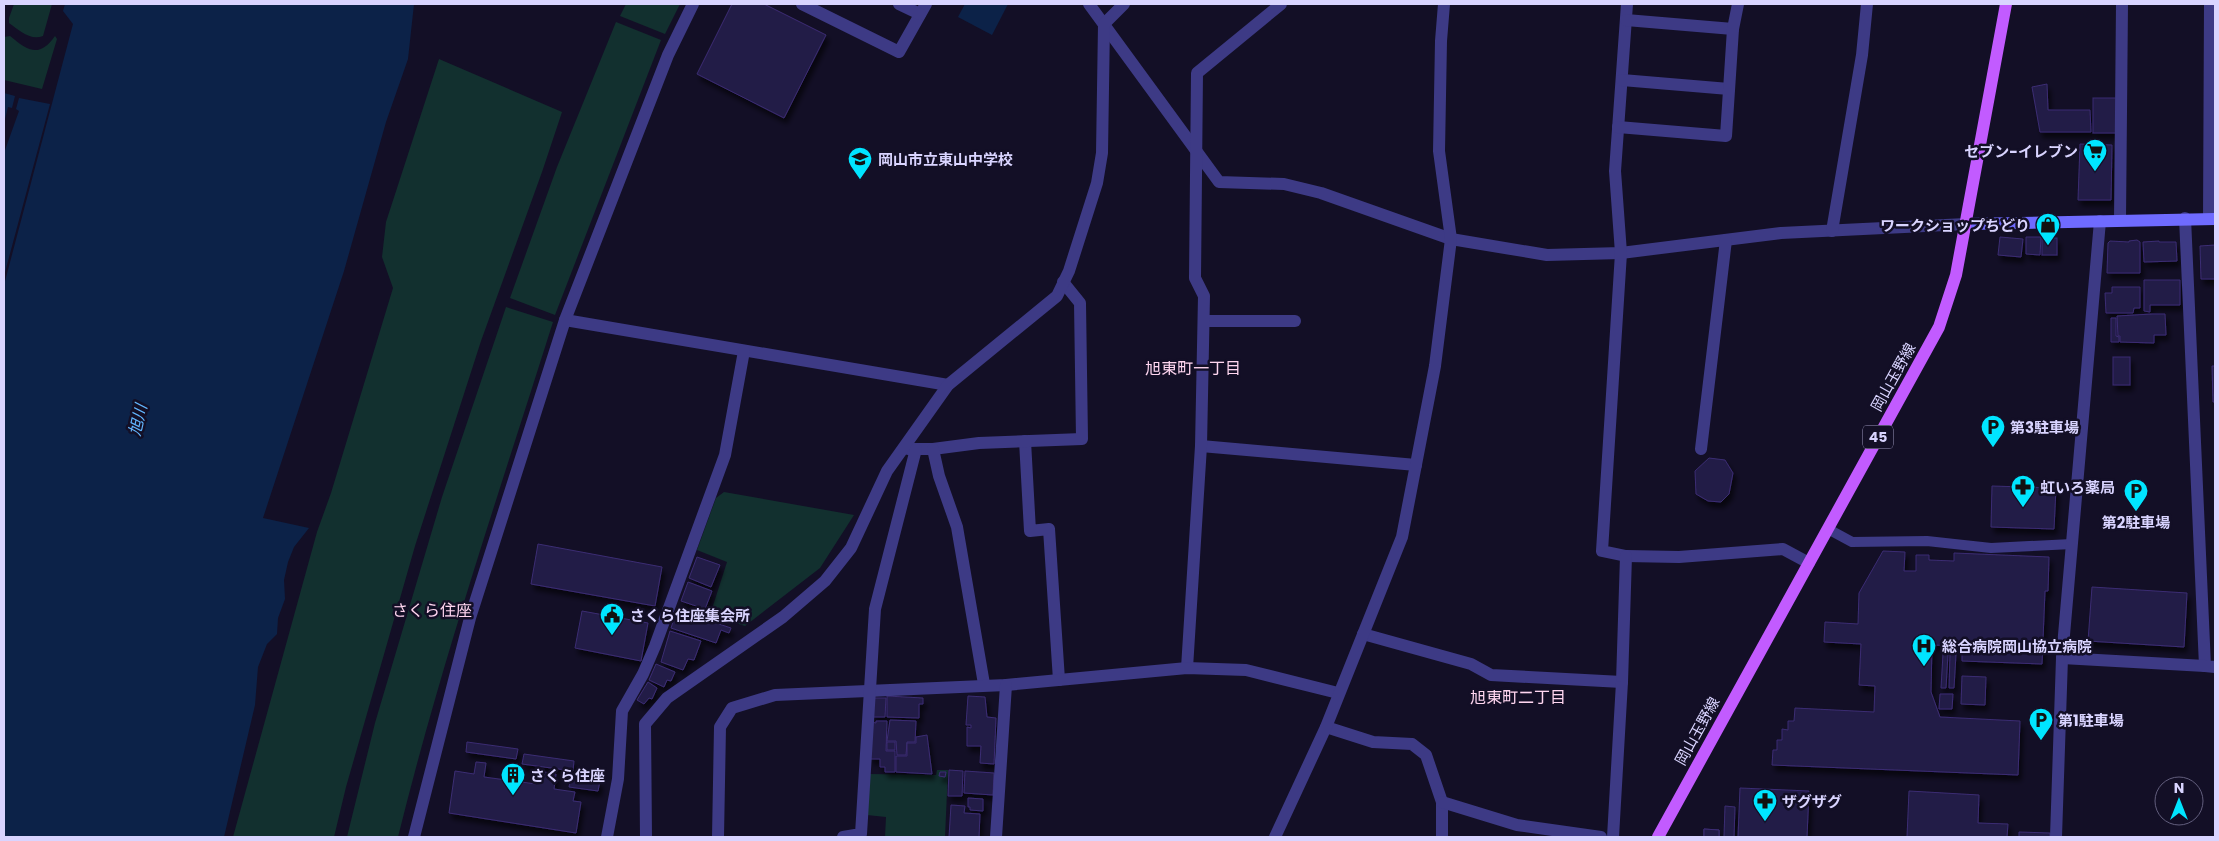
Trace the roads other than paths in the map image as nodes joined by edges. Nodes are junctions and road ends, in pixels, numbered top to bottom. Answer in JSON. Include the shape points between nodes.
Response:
{"nodes":[{"id":1,"x":693,"y":4,"type":"edge"},
{"id":2,"x":802,"y":4,"type":"edge"},
{"id":3,"x":899,"y":4,"type":"edge"},
{"id":4,"x":1088,"y":4,"type":"edge"},
{"id":5,"x":1124,"y":4,"type":"edge"},
{"id":6,"x":1281,"y":4,"type":"edge"},
{"id":7,"x":1444,"y":4,"type":"edge"},
{"id":8,"x":1627,"y":4,"type":"edge"},
{"id":9,"x":1738,"y":4,"type":"edge"},
{"id":10,"x":1868,"y":4,"type":"edge"},
{"id":11,"x":2006,"y":4,"type":"edge"},
{"id":12,"x":2122,"y":4,"type":"edge"},
{"id":13,"x":2210,"y":4,"type":"edge"},
{"id":14,"x":923,"y":9,"type":"edge"},
{"id":15,"x":1626,"y":20,"type":"junction"},
{"id":16,"x":1104,"y":24,"type":"junction"},
{"id":17,"x":1733,"y":29,"type":"junction"},
{"id":18,"x":1622,"y":80,"type":"junction"},
{"id":19,"x":1729,"y":90,"type":"junction"},
{"id":20,"x":1618,"y":127,"type":"junction"},
{"id":21,"x":1195,"y":150,"type":"junction"},
{"id":22,"x":2185,"y":218,"type":"junction"},
{"id":23,"x":2212,"y":219,"type":"edge"},
{"id":24,"x":2100,"y":220,"type":"junction"},
{"id":25,"x":2120,"y":220,"type":"junction"},
{"id":26,"x":1966,"y":224,"type":"junction"},
{"id":27,"x":1832,"y":230,"type":"junction"},
{"id":28,"x":1451,"y":239,"type":"junction"},
{"id":29,"x":1726,"y":240,"type":"junction"},
{"id":30,"x":1621,"y":253,"type":"junction"},
{"id":31,"x":1063,"y":282,"type":"junction"},
{"id":32,"x":565,"y":320,"type":"junction"},
{"id":33,"x":1204,"y":322,"type":"junction"},
{"id":34,"x":1296,"y":322,"type":"dead end"},
{"id":35,"x":744,"y":351,"type":"junction"},
{"id":36,"x":948,"y":386,"type":"junction"},
{"id":37,"x":1025,"y":441,"type":"junction"},
{"id":38,"x":1201,"y":446,"type":"junction"},
{"id":39,"x":909,"y":449,"type":"junction"},
{"id":40,"x":933,"y":449,"type":"junction"},
{"id":41,"x":1701,"y":449,"type":"dead end"},
{"id":42,"x":1416,"y":465,"type":"junction"},
{"id":43,"x":1828,"y":529,"type":"junction"},
{"id":44,"x":2072,"y":544,"type":"junction"},
{"id":45,"x":1626,"y":556,"type":"junction"},
{"id":46,"x":1809,"y":563,"type":"junction"},
{"id":47,"x":1363,"y":634,"type":"junction"},
{"id":48,"x":2062,"y":658,"type":"junction"},
{"id":49,"x":2210,"y":667,"type":"edge"},
{"id":50,"x":1187,"y":668,"type":"junction"},
{"id":51,"x":1059,"y":680,"type":"junction"},
{"id":52,"x":1622,"y":682,"type":"junction"},
{"id":53,"x":984,"y":684,"type":"junction"},
{"id":54,"x":1006,"y":684,"type":"junction"},
{"id":55,"x":871,"y":690,"type":"junction"},
{"id":56,"x":1338,"y":693,"type":"junction"},
{"id":57,"x":1326,"y":727,"type":"junction"},
{"id":58,"x":1442,"y":802,"type":"junction"},
{"id":59,"x":414,"y":837,"type":"edge"},
{"id":60,"x":607,"y":837,"type":"edge"},
{"id":61,"x":646,"y":837,"type":"edge"},
{"id":62,"x":718,"y":837,"type":"edge"},
{"id":63,"x":843,"y":837,"type":"edge"},
{"id":64,"x":996,"y":837,"type":"edge"},
{"id":65,"x":1275,"y":837,"type":"edge"},
{"id":66,"x":1442,"y":837,"type":"edge"},
{"id":67,"x":1601,"y":837,"type":"edge"},
{"id":68,"x":1613,"y":837,"type":"edge"},
{"id":69,"x":1658,"y":837,"type":"edge"},
{"id":70,"x":2056,"y":837,"type":"edge"}],
"edges":[{"from":1,"to":32,"type":"street","via":[[668,55]]},
{"from":2,"to":14,"type":"street","via":[[899,52]]},
{"from":3,"to":14,"type":"street"},
{"from":4,"to":16,"type":"street"},
{"from":5,"to":16,"type":"street"},
{"from":6,"to":21,"type":"street","via":[[1197,73]]},
{"from":7,"to":28,"type":"street","via":[[1439,151]]},
{"from":8,"to":15,"type":"street"},
{"from":9,"to":17,"type":"street"},
{"from":10,"to":27,"type":"street"},
{"from":11,"to":26,"type":"main road","name":"岡山玉野線","number":"45"},
{"from":12,"to":25,"type":"street"},
{"from":13,"to":23,"type":"street"},
{"from":15,"to":17,"type":"street"},
{"from":15,"to":18,"type":"street"},
{"from":16,"to":21,"type":"street"},
{"from":16,"to":31,"type":"street","via":[[1102,153],[1097,183]]},
{"from":17,"to":19,"type":"street"},
{"from":18,"to":19,"type":"street"},
{"from":18,"to":20,"type":"street"},
{"from":19,"to":20,"type":"street","via":[[1726,136]]},
{"from":20,"to":30,"type":"street","via":[[1615,171]]},
{"from":21,"to":28,"type":"street","via":[[1219,182],[1284,184],[1321,192]]},
{"from":21,"to":33,"type":"street","via":[[1195,278],[1204,296]]},
{"from":22,"to":23,"type":"street"},
{"from":22,"to":25,"type":"street"},
{"from":22,"to":49,"type":"street"},
{"from":24,"to":25,"type":"street"},
{"from":24,"to":26,"type":"street"},
{"from":24,"to":44,"type":"street"},
{"from":26,"to":27,"type":"street"},
{"from":26,"to":43,"type":"main road","name":"岡山玉野線","number":"45","via":[[1956,275],[1939,327]]},
{"from":27,"to":29,"type":"street"},
{"from":28,"to":30,"type":"street","via":[[1547,255]]},
{"from":28,"to":42,"type":"street","via":[[1435,366]]},
{"from":29,"to":30,"type":"street"},
{"from":29,"to":41,"type":"street"},
{"from":30,"to":45,"type":"street","via":[[1602,551]]},
{"from":31,"to":36,"type":"street","via":[[1057,296]]},
{"from":31,"to":37,"type":"street","via":[[1080,303],[1082,439]]},
{"from":32,"to":35,"type":"street"},
{"from":32,"to":59,"type":"street","via":[[470,618]]},
{"from":33,"to":34,"type":"street"},
{"from":33,"to":38,"type":"street"},
{"from":35,"to":36,"type":"street"},
{"from":35,"to":60,"type":"street","via":[[725,455],[655,646],[622,711],[618,779]]},
{"from":36,"to":39,"type":"street"},
{"from":37,"to":40,"type":"street"},
{"from":37,"to":51,"type":"street","via":[[1030,531],[1049,529]]},
{"from":38,"to":42,"type":"street"},
{"from":38,"to":50,"type":"street"},
{"from":39,"to":40,"type":"street"},
{"from":39,"to":55,"type":"street","via":[[875,609]]},
{"from":39,"to":61,"type":"street","via":[[887,470],[850,548],[825,581],[783,617],[666,698],[644,724]]},
{"from":40,"to":53,"type":"street","via":[[938,476],[957,526]]},
{"from":42,"to":47,"type":"street","via":[[1402,536]]},
{"from":43,"to":44,"type":"lane","via":[[1852,542],[1927,541],[1991,548]]},
{"from":43,"to":46,"type":"main road","name":"岡山玉野線","number":"45"},
{"from":44,"to":48,"type":"street"},
{"from":45,"to":46,"type":"street","via":[[1679,557],[1783,549]]},
{"from":45,"to":52,"type":"street"},
{"from":46,"to":69,"type":"main road","name":"岡山玉野線","number":"45"},
{"from":47,"to":52,"type":"street","via":[[1472,664],[1492,675]]},
{"from":47,"to":56,"type":"street"},
{"from":48,"to":49,"type":"street"},
{"from":48,"to":70,"type":"street"},
{"from":50,"to":51,"type":"street"},
{"from":50,"to":56,"type":"street","via":[[1246,670]]},
{"from":51,"to":54,"type":"street"},
{"from":52,"to":68,"type":"street"},
{"from":53,"to":54,"type":"street"},
{"from":53,"to":55,"type":"street"},
{"from":54,"to":64,"type":"street"},
{"from":55,"to":62,"type":"street","via":[[775,695],[732,708],[720,727]]},
{"from":55,"to":63,"type":"street","via":[[861,834]]},
{"from":56,"to":57,"type":"street"},
{"from":57,"to":58,"type":"street","via":[[1373,742],[1412,744],[1426,756]]},
{"from":57,"to":65,"type":"street"},
{"from":58,"to":66,"type":"street"},
{"from":58,"to":67,"type":"street","via":[[1517,825]]}]}
